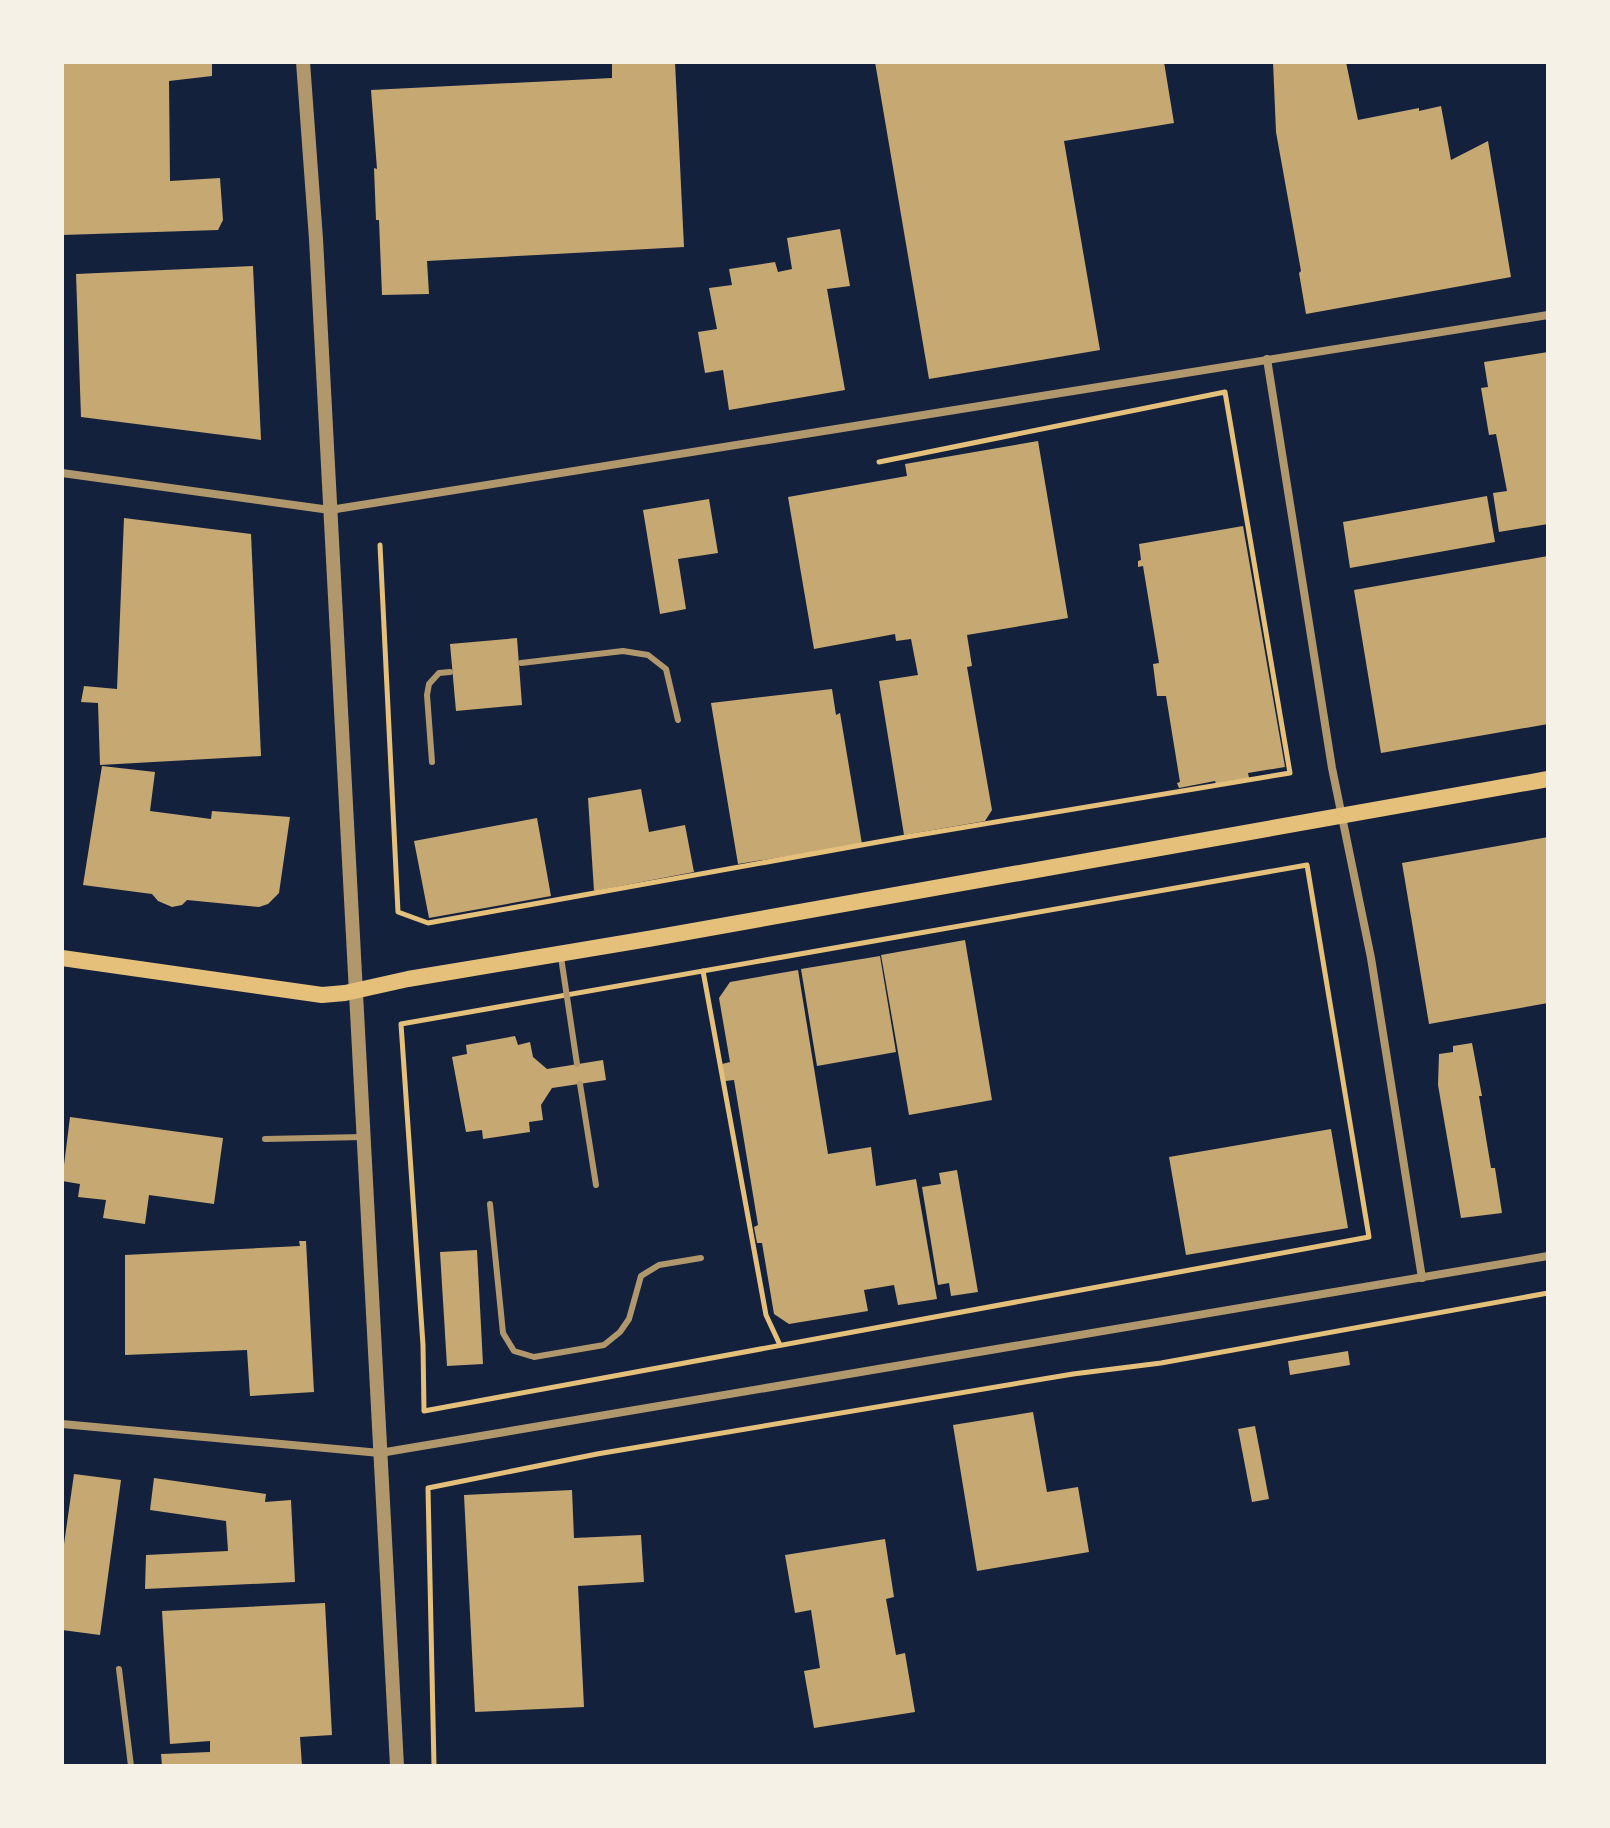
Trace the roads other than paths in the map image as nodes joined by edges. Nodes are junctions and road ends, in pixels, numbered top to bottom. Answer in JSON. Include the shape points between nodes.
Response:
{"nodes":[{"id":1,"x":303,"y":62,"type":"edge"},
{"id":2,"x":1548,"y":315,"type":"edge"},
{"id":3,"x":1267,"y":359,"type":"junction"},
{"id":4,"x":62,"y":473,"type":"edge"},
{"id":5,"x":330,"y":510,"type":"junction"},
{"id":6,"x":521,"y":663,"type":"dead end"},
{"id":7,"x":450,"y":672,"type":"dead end"},
{"id":8,"x":678,"y":720,"type":"dead end"},
{"id":9,"x":432,"y":762,"type":"dead end"},
{"id":10,"x":1548,"y":779,"type":"edge"},
{"id":11,"x":1341,"y":816,"type":"junction"},
{"id":12,"x":561,"y":954,"type":"junction"},
{"id":13,"x":62,"y":958,"type":"edge"},
{"id":14,"x":356,"y":990,"type":"junction"},
{"id":15,"x":577,"y":1064,"type":"dead end"},
{"id":16,"x":580,"y":1084,"type":"dead end"},
{"id":17,"x":364,"y":1137,"type":"junction"},
{"id":18,"x":265,"y":1139,"type":"dead end"},
{"id":19,"x":596,"y":1185,"type":"dead end"},
{"id":20,"x":490,"y":1204,"type":"dead end"},
{"id":21,"x":1548,"y":1256,"type":"edge"},
{"id":22,"x":701,"y":1258,"type":"dead end"},
{"id":23,"x":1422,"y":1278,"type":"junction"},
{"id":24,"x":62,"y":1424,"type":"edge"},
{"id":25,"x":380,"y":1453,"type":"junction"},
{"id":26,"x":119,"y":1669,"type":"dead end"},
{"id":27,"x":131,"y":1766,"type":"edge"},
{"id":28,"x":397,"y":1766,"type":"edge"}],
"edges":[{"from":1,"to":5,"type":"street"},
{"from":2,"to":3,"type":"street"},
{"from":3,"to":5,"type":"street"},
{"from":3,"to":11,"type":"street"},
{"from":4,"to":5,"type":"street"},
{"from":5,"to":14,"type":"street"},
{"from":6,"to":8,"type":"lane","via":[[623,651],[648,655],[666,669]]},
{"from":7,"to":9,"type":"lane","via":[[439,673],[429,684]]},
{"from":10,"to":11,"type":"main road"},
{"from":11,"to":12,"type":"main road"},
{"from":11,"to":23,"type":"street","via":[[1371,958]]},
{"from":12,"to":14,"type":"main road"},
{"from":12,"to":15,"type":"lane"},
{"from":13,"to":14,"type":"main road","via":[[322,995]]},
{"from":14,"to":17,"type":"street"},
{"from":16,"to":19,"type":"lane"},
{"from":17,"to":18,"type":"lane"},
{"from":17,"to":25,"type":"street"},
{"from":20,"to":22,"type":"lane","via":[[503,1333],[514,1351],[534,1357],[604,1345],[629,1319],[641,1276],[659,1265]]},
{"from":21,"to":23,"type":"street"},
{"from":23,"to":25,"type":"street"},
{"from":24,"to":25,"type":"street"},
{"from":25,"to":28,"type":"street"},
{"from":26,"to":27,"type":"lane"}]}
